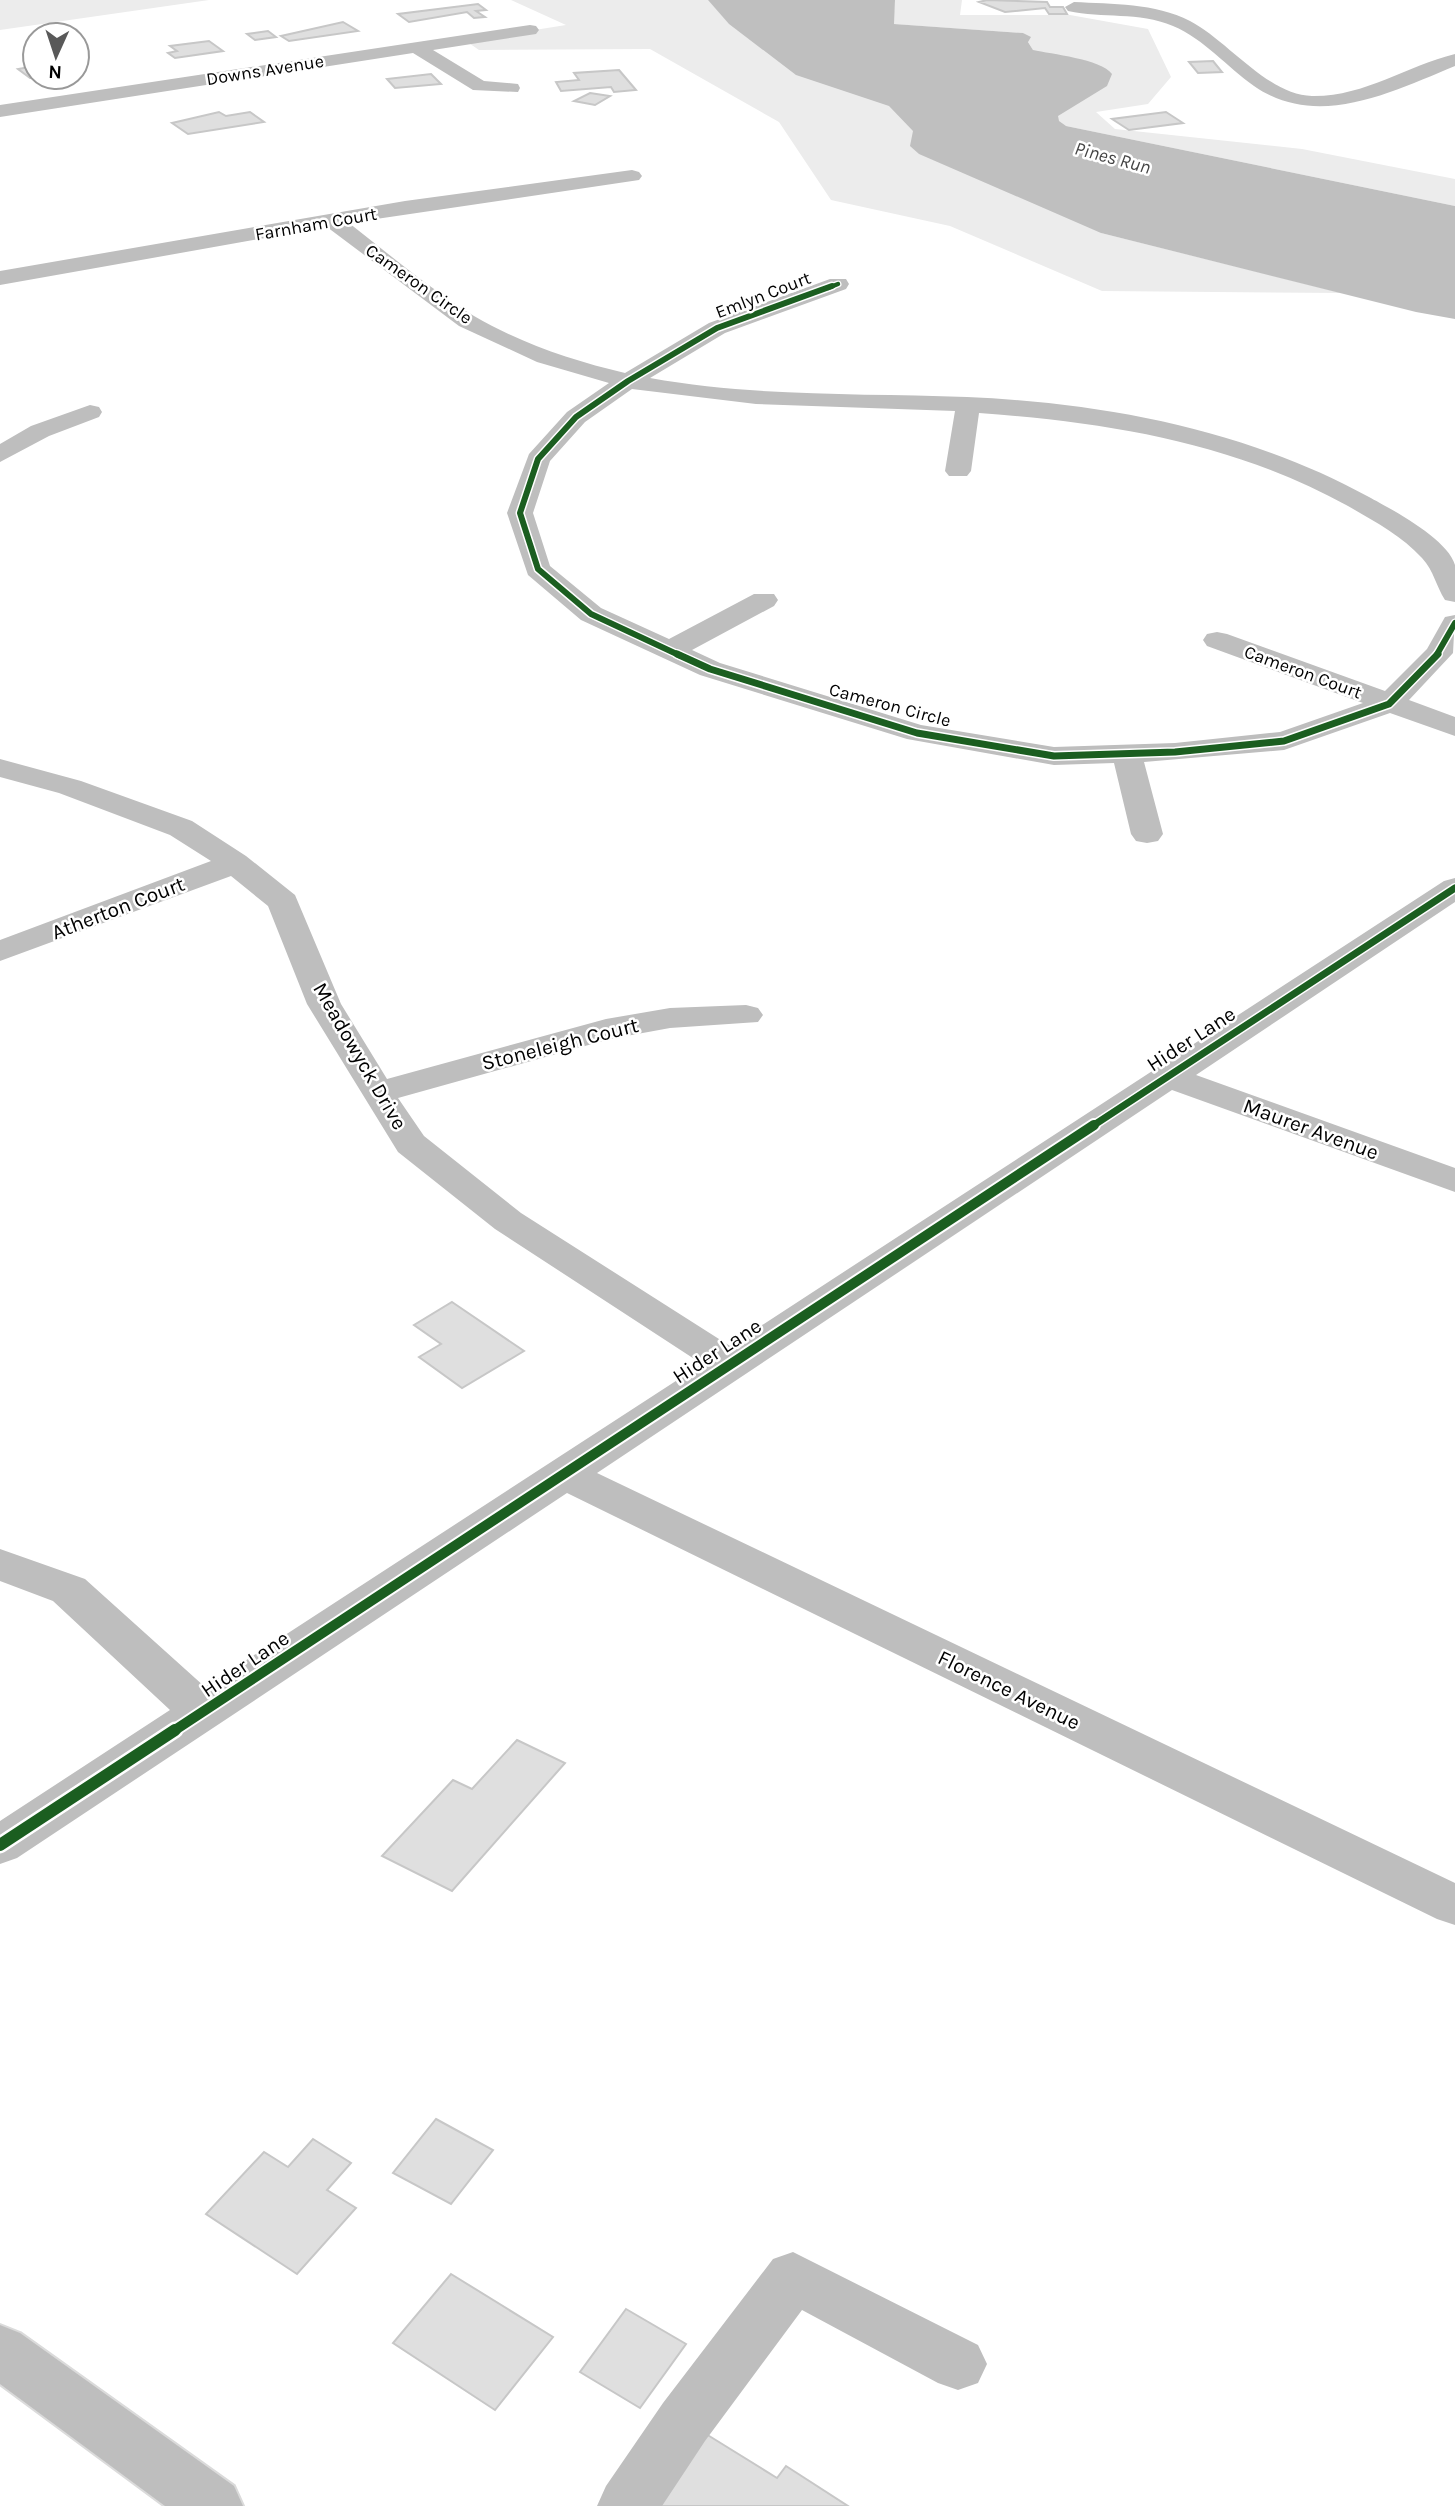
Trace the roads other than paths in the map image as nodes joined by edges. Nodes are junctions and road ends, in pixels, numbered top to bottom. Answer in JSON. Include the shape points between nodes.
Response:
{"nodes":[{"id":1,"x":1074,"y":7,"type":"dead end"},
{"id":2,"x":530,"y":30,"type":"dead end"},
{"id":3,"x":415,"y":47,"type":"junction"},
{"id":4,"x":1455,"y":59,"type":"edge"},
{"id":5,"x":511,"y":88,"type":"dead end"},
{"id":6,"x":0,"y":111,"type":"edge"},
{"id":7,"x":632,"y":176,"type":"dead end"},
{"id":8,"x":334,"y":222,"type":"junction"},
{"id":9,"x":0,"y":278,"type":"edge"},
{"id":10,"x":838,"y":284,"type":"dead end"},
{"id":11,"x":628,"y":381,"type":"junction"},
{"id":12,"x":968,"y":404,"type":"junction"},
{"id":13,"x":90,"y":412,"type":"dead end"},
{"id":14,"x":0,"y":455,"type":"edge"},
{"id":15,"x":958,"y":471,"type":"dead end"},
{"id":16,"x":1455,"y":594,"type":"edge"},
{"id":17,"x":764,"y":600,"type":"dead end"},
{"id":18,"x":1455,"y":623,"type":"edge"},
{"id":19,"x":1217,"y":640,"type":"dead end"},
{"id":20,"x":670,"y":650,"type":"junction"},
{"id":21,"x":1389,"y":704,"type":"junction"},
{"id":22,"x":1455,"y":727,"type":"edge"},
{"id":23,"x":1127,"y":754,"type":"junction"},
{"id":24,"x":0,"y":768,"type":"edge"},
{"id":25,"x":1147,"y":834,"type":"dead end"},
{"id":26,"x":235,"y":863,"type":"junction"},
{"id":27,"x":1455,"y":888,"type":"edge"},
{"id":28,"x":0,"y":951,"type":"edge"},
{"id":29,"x":746,"y":1015,"type":"dead end"},
{"id":30,"x":1166,"y":1076,"type":"junction"},
{"id":31,"x":377,"y":1093,"type":"junction"},
{"id":32,"x":1455,"y":1181,"type":"edge"},
{"id":33,"x":730,"y":1364,"type":"junction"},
{"id":34,"x":563,"y":1474,"type":"junction"},
{"id":35,"x":0,"y":1564,"type":"edge"},
{"id":36,"x":203,"y":1713,"type":"junction"},
{"id":37,"x":0,"y":1845,"type":"edge"},
{"id":38,"x":1455,"y":1905,"type":"edge"},
{"id":39,"x":0,"y":2351,"type":"edge"},
{"id":40,"x":958,"y":2364,"type":"dead end"},
{"id":41,"x":214,"y":2506,"type":"edge"},
{"id":42,"x":627,"y":2506,"type":"edge"}],
"edges":[{"from":1,"to":4,"type":"street","via":[[1132,11],[1182,23],[1213,41],[1275,91],[1307,102],[1340,100]]},
{"from":2,"to":3,"type":"street","name":"Downs Avenue"},
{"from":3,"to":5,"type":"street","via":[[480,86]]},
{"from":3,"to":6,"type":"street","name":"Downs Avenue"},
{"from":7,"to":8,"type":"street","name":"Farnham Court","via":[[516,190]]},
{"from":8,"to":9,"type":"street","name":"Farnham Court"},
{"from":8,"to":11,"type":"street","name":"Cameron Circle","via":[[468,321],[536,352]]},
{"from":10,"to":11,"type":"street","name":"Emlyn Court","via":[[717,328]]},
{"from":11,"to":12,"type":"street","name":"Cameron Circle","via":[[837,402]]},
{"from":11,"to":20,"type":"street","name":"Cameron Circle","via":[[576,418],[538,459],[520,513],[538,569],[591,614]]},
{"from":12,"to":15,"type":"street"},
{"from":12,"to":16,"type":"street","name":"Cameron Circle","via":[[1147,428],[1225,446],[1307,474],[1388,517],[1429,548]]},
{"from":13,"to":14,"type":"street","via":[[40,431]]},
{"from":17,"to":20,"type":"street"},
{"from":18,"to":21,"type":"street","name":"Cameron Circle","via":[[1439,653]]},
{"from":19,"to":21,"type":"street","name":"Cameron Court"},
{"from":20,"to":23,"type":"street","name":"Cameron Circle","via":[[710,669],[917,733],[1054,756]]},
{"from":21,"to":22,"type":"street"},
{"from":21,"to":23,"type":"street","name":"Cameron Circle","via":[[1284,741]]},
{"from":23,"to":25,"type":"street"},
{"from":24,"to":26,"type":"street","name":"Meadowyck Drive","via":[[70,787],[181,828]]},
{"from":26,"to":28,"type":"street","name":"Atherton Court"},
{"from":26,"to":31,"type":"street","name":"Meadowyck Drive","via":[[283,902],[324,1004]]},
{"from":27,"to":30,"type":"street","name":"Hider Lane"},
{"from":29,"to":31,"type":"street","name":"Stoneleigh Court","via":[[670,1018],[606,1029]]},
{"from":30,"to":32,"type":"street","name":"Maurer Avenue"},
{"from":30,"to":33,"type":"street","name":"Hider Lane"},
{"from":31,"to":33,"type":"street","name":"Meadowyck Drive","via":[[411,1144],[508,1221]]},
{"from":33,"to":34,"type":"street","name":"Hider Lane"},
{"from":34,"to":36,"type":"street","name":"Hider Lane"},
{"from":34,"to":38,"type":"street","name":"Florence Avenue"},
{"from":35,"to":36,"type":"street","via":[[69,1590]]},
{"from":36,"to":37,"type":"street","name":"Hider Lane"},
{"from":39,"to":41,"type":"street"},
{"from":40,"to":42,"type":"street","via":[[793,2277]]}]}
